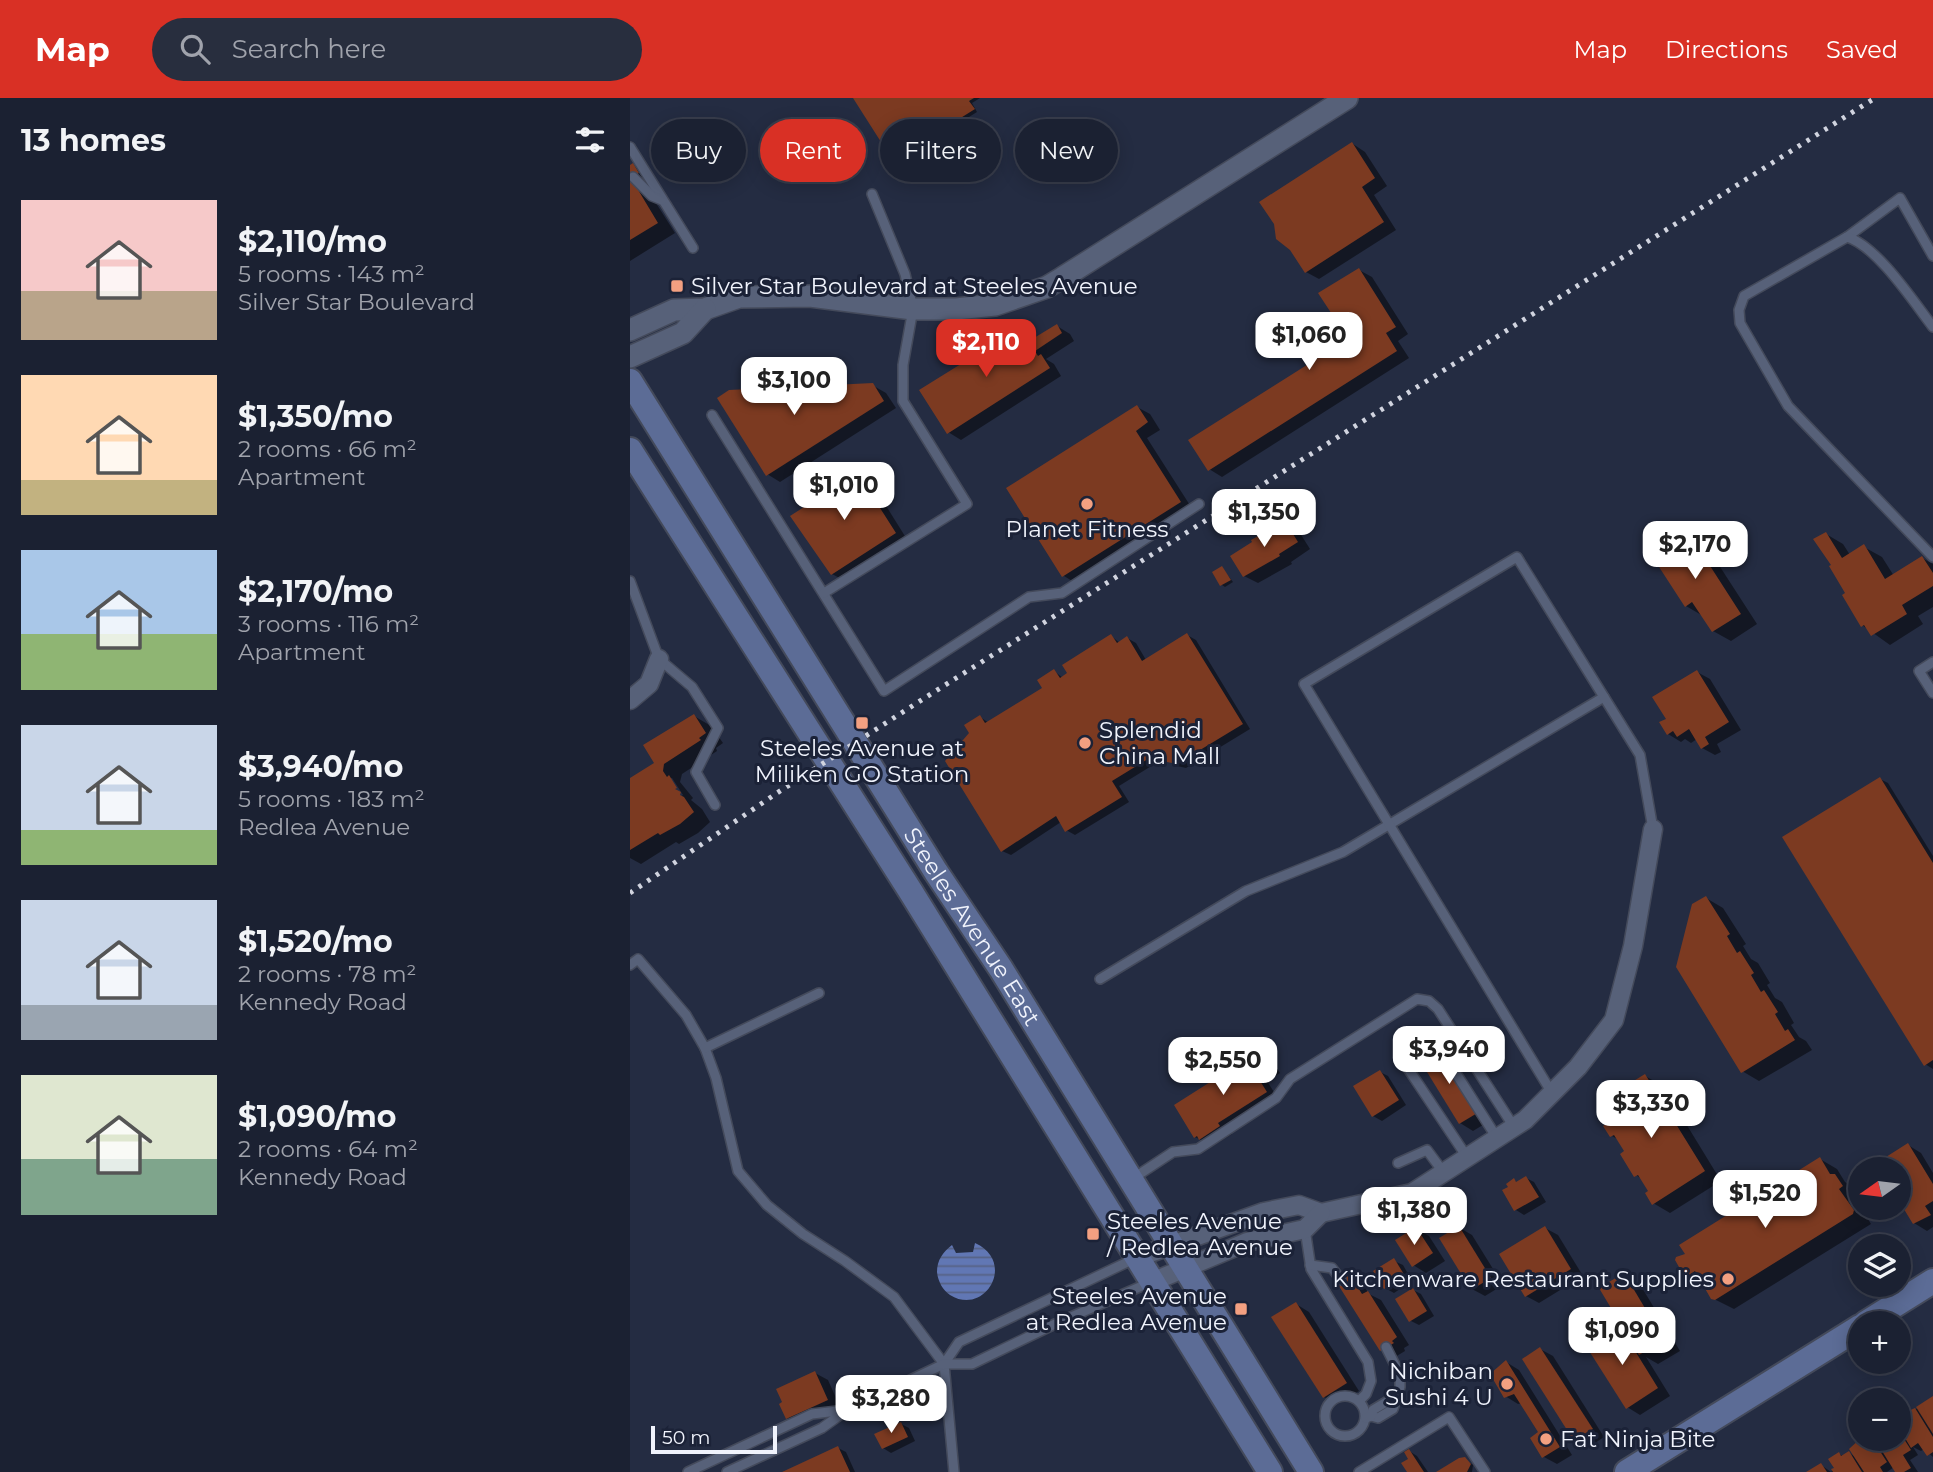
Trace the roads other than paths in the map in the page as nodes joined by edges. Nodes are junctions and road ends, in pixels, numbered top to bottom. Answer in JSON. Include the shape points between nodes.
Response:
{"nodes":[{"id":1,"x":1347,"y":98,"type":"edge"},
{"id":2,"x":630,"y":147,"type":"edge"},
{"id":3,"x":634,"y":177,"type":"dead end"},
{"id":4,"x":872,"y":194,"type":"dead end"},
{"id":5,"x":664,"y":201,"type":"junction"},
{"id":6,"x":1846,"y":237,"type":"junction"},
{"id":7,"x":693,"y":248,"type":"dead end"},
{"id":8,"x":1933,"y":256,"type":"edge"},
{"id":9,"x":705,"y":309,"type":"junction"},
{"id":10,"x":913,"y":309,"type":"junction"},
{"id":11,"x":1933,"y":327,"type":"edge"},
{"id":12,"x":630,"y":330,"type":"edge"},
{"id":13,"x":630,"y":358,"type":"edge"},
{"id":14,"x":630,"y":382,"type":"edge"},
{"id":15,"x":712,"y":415,"type":"dead end"},
{"id":16,"x":630,"y":450,"type":"edge"},
{"id":17,"x":1199,"y":504,"type":"dead end"},
{"id":18,"x":1933,"y":557,"type":"edge"},
{"id":19,"x":630,"y":581,"type":"edge"},
{"id":20,"x":824,"y":593,"type":"junction"},
{"id":21,"x":659,"y":659,"type":"junction"},
{"id":22,"x":1933,"y":662,"type":"edge"},
{"id":23,"x":1933,"y":693,"type":"edge"},
{"id":24,"x":1604,"y":697,"type":"junction"},
{"id":25,"x":630,"y":700,"type":"edge"},
{"id":26,"x":715,"y":805,"type":"dead end"},
{"id":27,"x":1389,"y":825,"type":"junction"},
{"id":28,"x":1653,"y":829,"type":"joint"},
{"id":29,"x":630,"y":965,"type":"edge"},
{"id":30,"x":1100,"y":979,"type":"dead end"},
{"id":31,"x":819,"y":993,"type":"dead end"},
{"id":32,"x":705,"y":1048,"type":"junction"},
{"id":33,"x":1552,"y":1093,"type":"junction"},
{"id":34,"x":1514,"y":1127,"type":"junction"},
{"id":35,"x":1497,"y":1138,"type":"junction"},
{"id":36,"x":1467,"y":1157,"type":"junction"},
{"id":37,"x":1398,"y":1163,"type":"dead end"},
{"id":38,"x":1445,"y":1174,"type":"junction"},
{"id":39,"x":1132,"y":1179,"type":"junction"},
{"id":40,"x":1321,"y":1213,"type":"junction"},
{"id":41,"x":1305,"y":1229,"type":"junction"},
{"id":42,"x":1172,"y":1245,"type":"junction"},
{"id":43,"x":1136,"y":1258,"type":"junction"},
{"id":44,"x":1310,"y":1265,"type":"junction"},
{"id":45,"x":1187,"y":1269,"type":"junction"},
{"id":46,"x":1341,"y":1280,"type":"dead end"},
{"id":47,"x":1933,"y":1281,"type":"edge"},
{"id":48,"x":1152,"y":1282,"type":"junction"},
{"id":49,"x":1885,"y":1311,"type":"edge"},
{"id":50,"x":1848,"y":1334,"type":"edge"},
{"id":51,"x":1386,"y":1347,"type":"dead end"},
{"id":52,"x":944,"y":1364,"type":"junction"},
{"id":53,"x":1359,"y":1401,"type":"junction"},
{"id":54,"x":847,"y":1410,"type":"junction"},
{"id":55,"x":1368,"y":1417,"type":"junction"},
{"id":56,"x":688,"y":1472,"type":"edge"},
{"id":57,"x":727,"y":1472,"type":"edge"},
{"id":58,"x":954,"y":1472,"type":"edge"},
{"id":59,"x":1270,"y":1472,"type":"edge"},
{"id":60,"x":1311,"y":1472,"type":"edge"},
{"id":61,"x":1359,"y":1472,"type":"edge"},
{"id":62,"x":1485,"y":1472,"type":"edge"},
{"id":63,"x":1628,"y":1472,"type":"edge"}],
"edges":[{"from":1,"to":10,"type":"street","via":[[1047,287],[995,305]]},
{"from":2,"to":5,"type":"lane"},
{"from":3,"to":5,"type":"lane","via":[[652,196]]},
{"from":4,"to":10,"type":"lane","via":[[905,274]]},
{"from":5,"to":7,"type":"lane"},
{"from":6,"to":8,"type":"lane","via":[[1900,198]]},
{"from":6,"to":11,"type":"lane","via":[[1872,252]]},
{"from":6,"to":18,"type":"lane","via":[[1744,296],[1740,323],[1788,406]]},
{"from":9,"to":10,"type":"street","via":[[739,297],[810,296]]},
{"from":9,"to":12,"type":"street","via":[[674,310]]},
{"from":9,"to":13,"type":"street","via":[[683,333]]},
{"from":10,"to":20,"type":"lane","via":[[902,401],[967,504]]},
{"from":14,"to":39,"type":"main road","name":"Steeles Avenue East"},
{"from":15,"to":20,"type":"lane"},
{"from":16,"to":43,"type":"main road","name":"Steeles Avenue East","via":[[911,892]]},
{"from":17,"to":20,"type":"lane","via":[[1062,593],[1029,597],[884,691]]},
{"from":19,"to":21,"type":"lane"},
{"from":21,"to":25,"type":"street","via":[[649,684]]},
{"from":21,"to":26,"type":"lane","via":[[692,687],[718,728],[696,772]]},
{"from":22,"to":23,"type":"lane","via":[[1919,671]]},
{"from":24,"to":27,"type":"lane"},
{"from":24,"to":27,"type":"lane","via":[[1517,557],[1485,576],[1304,684]]},
{"from":24,"to":28,"type":"lane","via":[[1640,755]]},
{"from":27,"to":30,"type":"lane","via":[[1343,852],[1246,891]]},
{"from":27,"to":33,"type":"lane"},
{"from":28,"to":33,"type":"street","via":[[1633,946],[1614,1020]]},
{"from":29,"to":32,"type":"lane","via":[[638,959],[686,1015]]},
{"from":31,"to":32,"type":"lane"},
{"from":32,"to":52,"type":"lane","via":[[738,1171],[803,1234],[894,1297]]},
{"from":33,"to":34,"type":"street"},
{"from":34,"to":35,"type":"street"},
{"from":34,"to":39,"type":"lane","via":[[1438,1009],[1418,999],[1290,1079],[1276,1098],[1198,1149],[1173,1152]]},
{"from":35,"to":36,"type":"street"},
{"from":35,"to":36,"type":"lane","via":[[1436,1042],[1428,1042],[1406,1058],[1407,1067]]},
{"from":36,"to":38,"type":"street"},
{"from":37,"to":38,"type":"lane","via":[[1427,1150]]},
{"from":38,"to":40,"type":"street","via":[[1412,1193]]},
{"from":39,"to":42,"type":"main road","name":"Steeles Avenue East"},
{"from":40,"to":41,"type":"street"},
{"from":40,"to":42,"type":"street","via":[[1299,1205],[1264,1212]]},
{"from":41,"to":44,"type":"lane"},
{"from":41,"to":45,"type":"street","via":[[1247,1242]]},
{"from":42,"to":43,"type":"street"},
{"from":42,"to":45,"type":"main road","name":"Steeles Avenue East"},
{"from":43,"to":48,"type":"main road","name":"Steeles Avenue East"},
{"from":43,"to":52,"type":"lane","via":[[959,1342]]},
{"from":44,"to":46,"type":"lane","via":[[1332,1268]]},
{"from":44,"to":53,"type":"lane","via":[[1368,1362],[1371,1381]]},
{"from":45,"to":48,"type":"street"},
{"from":45,"to":60,"type":"main road","name":"Steeles Avenue East"},
{"from":47,"to":49,"type":"main road"},
{"from":48,"to":52,"type":"lane","via":[[972,1364]]},
{"from":48,"to":59,"type":"main road","name":"Steeles Avenue East"},
{"from":50,"to":63,"type":"main road"},
{"from":51,"to":55,"type":"lane","via":[[1400,1374],[1400,1387],[1394,1401]]},
{"from":52,"to":54,"type":"lane"},
{"from":52,"to":58,"type":"lane"},
{"from":53,"to":55,"type":"lane"},
{"from":53,"to":55,"type":"lane","via":[[1347,1396],[1334,1399],[1326,1410],[1326,1423],[1335,1433],[1347,1436],[1359,1430]]},
{"from":54,"to":56,"type":"lane","via":[[812,1414]]},
{"from":54,"to":57,"type":"lane","via":[[822,1428]]},
{"from":61,"to":62,"type":"lane","via":[[1449,1416]]}]}
